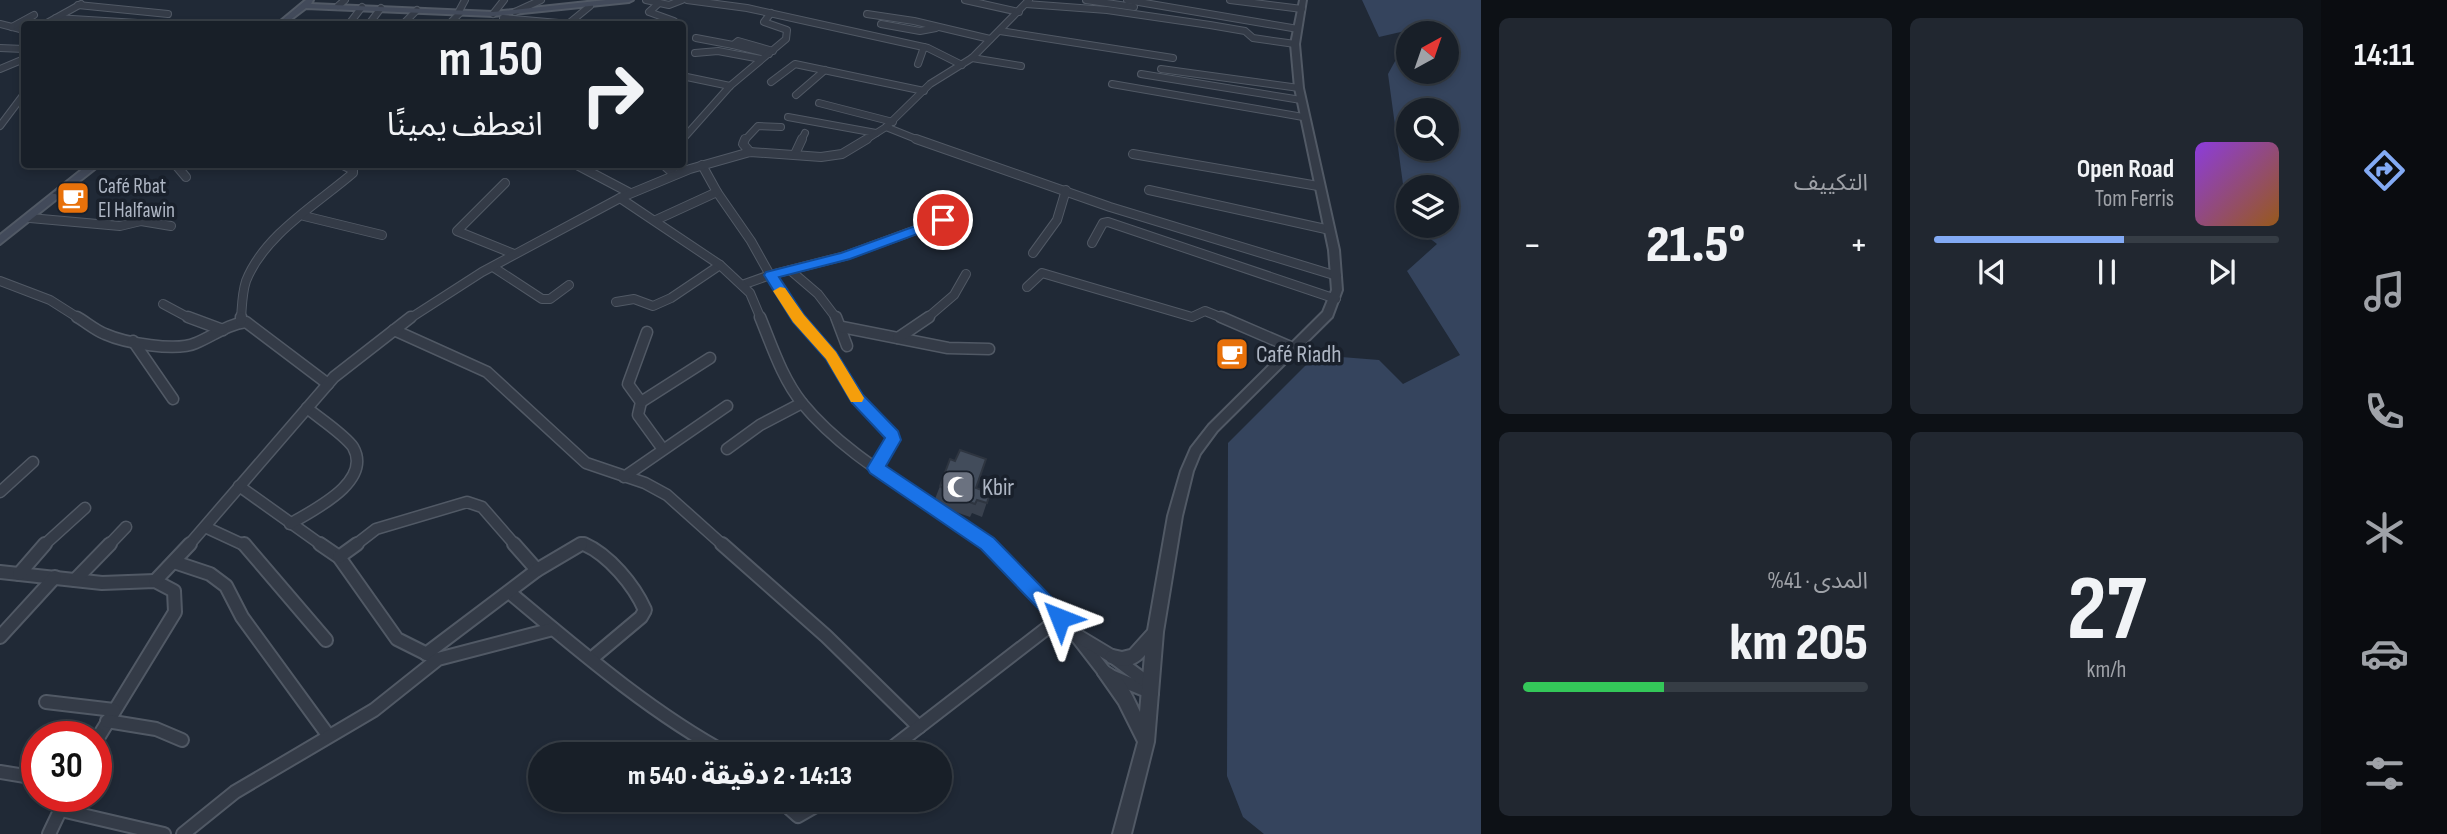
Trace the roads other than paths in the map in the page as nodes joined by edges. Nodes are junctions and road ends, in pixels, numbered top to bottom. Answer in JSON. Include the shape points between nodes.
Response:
{"nodes":[{"id":1,"x":88,"y":0,"type":"edge"},
{"id":2,"x":465,"y":0,"type":"edge"},
{"id":3,"x":504,"y":0,"type":"edge"},
{"id":4,"x":541,"y":0,"type":"edge"},
{"id":5,"x":629,"y":0,"type":"edge"},
{"id":6,"x":646,"y":0,"type":"edge"},
{"id":7,"x":684,"y":0,"type":"edge"},
{"id":8,"x":965,"y":0,"type":"edge"},
{"id":9,"x":1086,"y":0,"type":"edge"},
{"id":10,"x":1126,"y":0,"type":"edge"},
{"id":11,"x":1230,"y":0,"type":"edge"},
{"id":12,"x":308,"y":2,"type":"edge"},
{"id":13,"x":1028,"y":2,"type":"edge"},
{"id":14,"x":587,"y":3,"type":"edge"},
{"id":15,"x":659,"y":3,"type":"junction"},
{"id":16,"x":339,"y":4,"type":"edge"},
{"id":17,"x":78,"y":5,"type":"junction"},
{"id":18,"x":1302,"y":5,"type":"edge"},
{"id":19,"x":362,"y":7,"type":"junction"},
{"id":20,"x":1168,"y":7,"type":"junction"},
{"id":21,"x":381,"y":8,"type":"junction"},
{"id":22,"x":417,"y":10,"type":"junction"},
{"id":23,"x":1019,"y":12,"type":"junction"},
{"id":24,"x":459,"y":13,"type":"junction"},
{"id":25,"x":493,"y":13,"type":"junction"},
{"id":26,"x":771,"y":13,"type":"junction"},
{"id":27,"x":168,"y":14,"type":"dead end"},
{"id":28,"x":867,"y":14,"type":"dead end"},
{"id":29,"x":34,"y":15,"type":"dead end"},
{"id":30,"x":508,"y":15,"type":"junction"},
{"id":31,"x":56,"y":18,"type":"junction"},
{"id":32,"x":23,"y":21,"type":"edge"},
{"id":33,"x":51,"y":21,"type":"edge"},
{"id":34,"x":105,"y":21,"type":"edge"},
{"id":35,"x":285,"y":21,"type":"edge"},
{"id":36,"x":351,"y":21,"type":"edge"},
{"id":37,"x":371,"y":21,"type":"edge"},
{"id":38,"x":406,"y":21,"type":"edge"},
{"id":39,"x":452,"y":21,"type":"edge"},
{"id":40,"x":501,"y":21,"type":"edge"},
{"id":41,"x":530,"y":21,"type":"edge"},
{"id":42,"x":568,"y":21,"type":"edge"},
{"id":43,"x":674,"y":21,"type":"edge"},
{"id":44,"x":21,"y":22,"type":"edge"},
{"id":45,"x":0,"y":24,"type":"edge"},
{"id":46,"x":881,"y":24,"type":"dead end"},
{"id":47,"x":12,"y":27,"type":"junction"},
{"id":48,"x":936,"y":28,"type":"junction"},
{"id":49,"x":21,"y":29,"type":"edge"},
{"id":50,"x":1298,"y":29,"type":"junction"},
{"id":51,"x":1000,"y":31,"type":"junction"},
{"id":52,"x":696,"y":38,"type":"dead end"},
{"id":53,"x":990,"y":39,"type":"junction"},
{"id":54,"x":1295,"y":44,"type":"junction"},
{"id":55,"x":923,"y":47,"type":"junction"},
{"id":56,"x":0,"y":48,"type":"edge"},
{"id":57,"x":21,"y":49,"type":"edge"},
{"id":58,"x":771,"y":52,"type":"junction"},
{"id":59,"x":695,"y":53,"type":"dead end"},
{"id":60,"x":972,"y":58,"type":"junction"},
{"id":61,"x":1173,"y":58,"type":"dead end"},
{"id":62,"x":761,"y":59,"type":"junction"},
{"id":63,"x":21,"y":60,"type":"edge"},
{"id":64,"x":918,"y":64,"type":"dead end"},
{"id":65,"x":962,"y":65,"type":"junction"},
{"id":66,"x":1,"y":66,"type":"edge"},
{"id":67,"x":1021,"y":66,"type":"dead end"},
{"id":68,"x":1161,"y":69,"type":"dead end"},
{"id":69,"x":825,"y":70,"type":"junction"},
{"id":70,"x":1141,"y":74,"type":"dead end"},
{"id":71,"x":686,"y":77,"type":"edge"},
{"id":72,"x":771,"y":82,"type":"dead end"},
{"id":73,"x":1112,"y":84,"type":"dead end"},
{"id":74,"x":730,"y":86,"type":"junction"},
{"id":75,"x":924,"y":91,"type":"junction"},
{"id":76,"x":1300,"y":94,"type":"junction"},
{"id":77,"x":796,"y":95,"type":"dead end"},
{"id":78,"x":21,"y":98,"type":"edge"},
{"id":79,"x":818,"y":103,"type":"dead end"},
{"id":80,"x":788,"y":117,"type":"dead end"},
{"id":81,"x":1303,"y":117,"type":"junction"},
{"id":82,"x":890,"y":124,"type":"junction"},
{"id":83,"x":0,"y":126,"type":"edge"},
{"id":84,"x":781,"y":127,"type":"dead end"},
{"id":85,"x":806,"y":133,"type":"dead end"},
{"id":86,"x":876,"y":133,"type":"junction"},
{"id":87,"x":686,"y":137,"type":"edge"},
{"id":88,"x":750,"y":152,"type":"junction"},
{"id":89,"x":795,"y":154,"type":"junction"},
{"id":90,"x":1133,"y":155,"type":"dead end"},
{"id":91,"x":702,"y":165,"type":"junction"},
{"id":92,"x":91,"y":168,"type":"edge"},
{"id":93,"x":178,"y":168,"type":"edge"},
{"id":94,"x":349,"y":168,"type":"edge"},
{"id":95,"x":583,"y":168,"type":"edge"},
{"id":96,"x":667,"y":168,"type":"edge"},
{"id":97,"x":674,"y":174,"type":"junction"},
{"id":98,"x":186,"y":177,"type":"dead end"},
{"id":99,"x":505,"y":183,"type":"dead end"},
{"id":100,"x":1318,"y":186,"type":"junction"},
{"id":101,"x":1066,"y":190,"type":"junction"},
{"id":102,"x":1149,"y":190,"type":"dead end"},
{"id":103,"x":717,"y":192,"type":"junction"},
{"id":104,"x":630,"y":193,"type":"junction"},
{"id":105,"x":620,"y":198,"type":"junction"},
{"id":106,"x":304,"y":216,"type":"junction"},
{"id":107,"x":30,"y":218,"type":"junction"},
{"id":108,"x":656,"y":220,"type":"junction"},
{"id":109,"x":943,"y":220,"type":"dead end"},
{"id":110,"x":171,"y":226,"type":"dead end"},
{"id":111,"x":1330,"y":230,"type":"junction"},
{"id":112,"x":382,"y":235,"type":"dead end"},
{"id":113,"x":0,"y":241,"type":"edge"},
{"id":114,"x":1092,"y":243,"type":"dead end"},
{"id":115,"x":1033,"y":253,"type":"dead end"},
{"id":116,"x":514,"y":254,"type":"junction"},
{"id":117,"x":720,"y":265,"type":"junction"},
{"id":118,"x":494,"y":267,"type":"junction"},
{"id":119,"x":790,"y":270,"type":"junction"},
{"id":120,"x":966,"y":274,"type":"dead end"},
{"id":121,"x":770,"y":275,"type":"junction"},
{"id":122,"x":1337,"y":276,"type":"junction"},
{"id":123,"x":0,"y":281,"type":"edge"},
{"id":124,"x":569,"y":285,"type":"dead end"},
{"id":125,"x":742,"y":285,"type":"junction"},
{"id":126,"x":1027,"y":287,"type":"dead end"},
{"id":127,"x":1336,"y":299,"type":"junction"},
{"id":128,"x":616,"y":302,"type":"dead end"},
{"id":129,"x":163,"y":304,"type":"dead end"},
{"id":130,"x":241,"y":321,"type":"junction"},
{"id":131,"x":842,"y":327,"type":"junction"},
{"id":132,"x":223,"y":330,"type":"junction"},
{"id":133,"x":394,"y":330,"type":"junction"},
{"id":134,"x":647,"y":332,"type":"dead end"},
{"id":135,"x":898,"y":338,"type":"junction"},
{"id":136,"x":133,"y":341,"type":"junction"},
{"id":137,"x":847,"y":346,"type":"dead end"},
{"id":138,"x":1293,"y":348,"type":"junction"},
{"id":139,"x":989,"y":349,"type":"dead end"},
{"id":140,"x":710,"y":358,"type":"dead end"},
{"id":141,"x":328,"y":384,"type":"junction"},
{"id":142,"x":173,"y":399,"type":"dead end"},
{"id":143,"x":641,"y":402,"type":"junction"},
{"id":144,"x":802,"y":403,"type":"junction"},
{"id":145,"x":727,"y":406,"type":"dead end"},
{"id":146,"x":307,"y":408,"type":"junction"},
{"id":147,"x":662,"y":448,"type":"junction"},
{"id":148,"x":727,"y":449,"type":"dead end"},
{"id":149,"x":33,"y":462,"type":"dead end"},
{"id":150,"x":876,"y":468,"type":"junction"},
{"id":151,"x":624,"y":477,"type":"junction"},
{"id":152,"x":239,"y":486,"type":"junction"},
{"id":153,"x":0,"y":492,"type":"edge"},
{"id":154,"x":85,"y":508,"type":"dead end"},
{"id":155,"x":290,"y":524,"type":"junction"},
{"id":156,"x":126,"y":527,"type":"dead end"},
{"id":157,"x":205,"y":527,"type":"junction"},
{"id":158,"x":339,"y":557,"type":"junction"},
{"id":159,"x":174,"y":562,"type":"junction"},
{"id":160,"x":537,"y":570,"type":"junction"},
{"id":161,"x":0,"y":572,"type":"edge"},
{"id":162,"x":19,"y":574,"type":"junction"},
{"id":163,"x":55,"y":577,"type":"junction"},
{"id":164,"x":75,"y":580,"type":"junction"},
{"id":165,"x":155,"y":581,"type":"junction"},
{"id":166,"x":509,"y":592,"type":"junction"},
{"id":167,"x":1060,"y":618,"type":"junction"},
{"id":168,"x":553,"y":629,"type":"junction"},
{"id":169,"x":1156,"y":632,"type":"junction"},
{"id":170,"x":1075,"y":634,"type":"junction"},
{"id":171,"x":0,"y":637,"type":"edge"},
{"id":172,"x":326,"y":640,"type":"dead end"},
{"id":173,"x":432,"y":657,"type":"junction"},
{"id":174,"x":1113,"y":657,"type":"junction"},
{"id":175,"x":592,"y":659,"type":"junction"},
{"id":176,"x":1106,"y":674,"type":"junction"},
{"id":177,"x":1152,"y":689,"type":"junction"},
{"id":178,"x":46,"y":702,"type":"dead end"},
{"id":179,"x":110,"y":716,"type":"junction"},
{"id":180,"x":107,"y":721,"type":"edge"},
{"id":181,"x":919,"y":727,"type":"junction"},
{"id":182,"x":328,"y":736,"type":"junction"},
{"id":183,"x":182,"y":740,"type":"dead end"},
{"id":184,"x":706,"y":742,"type":"edge"},
{"id":185,"x":900,"y":742,"type":"edge"},
{"id":186,"x":1146,"y":743,"type":"junction"},
{"id":187,"x":0,"y":772,"type":"edge"},
{"id":188,"x":21,"y":775,"type":"edge"},
{"id":189,"x":60,"y":812,"type":"edge"},
{"id":190,"x":70,"y":812,"type":"edge"},
{"id":191,"x":49,"y":834,"type":"edge"},
{"id":192,"x":164,"y":834,"type":"edge"},
{"id":193,"x":183,"y":834,"type":"edge"},
{"id":194,"x":1122,"y":834,"type":"edge"}],
"edges":[{"from":1,"to":17,"type":"street"},
{"from":2,"to":24,"type":"street"},
{"from":3,"to":25,"type":"street"},
{"from":4,"to":30,"type":"street"},
{"from":5,"to":14,"type":"main road"},
{"from":6,"to":15,"type":"street"},
{"from":7,"to":15,"type":"street"},
{"from":7,"to":26,"type":"street"},
{"from":8,"to":23,"type":"street"},
{"from":9,"to":20,"type":"street","via":[[1162,11]]},
{"from":10,"to":20,"type":"street"},
{"from":11,"to":18,"type":"street"},
{"from":12,"to":16,"type":"main road"},
{"from":12,"to":35,"type":"main road"},
{"from":13,"to":23,"type":"street"},
{"from":13,"to":54,"type":"street","via":[[1210,25]]},
{"from":14,"to":30,"type":"main road"},
{"from":14,"to":42,"type":"street"},
{"from":15,"to":43,"type":"street","via":[[649,12]]},
{"from":16,"to":19,"type":"main road"},
{"from":17,"to":27,"type":"street"},
{"from":17,"to":31,"type":"street"},
{"from":18,"to":50,"type":"street"},
{"from":19,"to":21,"type":"main road"},
{"from":19,"to":36,"type":"street"},
{"from":20,"to":50,"type":"street"},
{"from":21,"to":22,"type":"main road"},
{"from":21,"to":37,"type":"street"},
{"from":22,"to":24,"type":"main road"},
{"from":22,"to":38,"type":"street"},
{"from":23,"to":51,"type":"street"},
{"from":24,"to":25,"type":"main road"},
{"from":24,"to":39,"type":"street"},
{"from":25,"to":30,"type":"main road"},
{"from":26,"to":55,"type":"street"},
{"from":26,"to":58,"type":"street","via":[[764,22],[788,32]]},
{"from":28,"to":48,"type":"street","via":[[920,21]]},
{"from":29,"to":32,"type":"street"},
{"from":30,"to":40,"type":"street"},
{"from":30,"to":41,"type":"street"},
{"from":31,"to":33,"type":"street"},
{"from":31,"to":34,"type":"street"},
{"from":44,"to":47,"type":"street"},
{"from":45,"to":47,"type":"street"},
{"from":46,"to":48,"type":"street","via":[[920,31]]},
{"from":47,"to":49,"type":"street"},
{"from":48,"to":53,"type":"street"},
{"from":50,"to":54,"type":"street"},
{"from":51,"to":53,"type":"street"},
{"from":51,"to":61,"type":"street"},
{"from":52,"to":58,"type":"street"},
{"from":53,"to":60,"type":"street"},
{"from":54,"to":76,"type":"street"},
{"from":55,"to":64,"type":"street"},
{"from":55,"to":65,"type":"street"},
{"from":56,"to":57,"type":"street"},
{"from":58,"to":62,"type":"street"},
{"from":59,"to":62,"type":"street","via":[[718,51]]},
{"from":60,"to":65,"type":"street"},
{"from":60,"to":67,"type":"street"},
{"from":62,"to":74,"type":"street"},
{"from":63,"to":66,"type":"street"},
{"from":65,"to":75,"type":"street"},
{"from":68,"to":76,"type":"street"},
{"from":69,"to":72,"type":"street","via":[[793,64]]},
{"from":69,"to":75,"type":"street"},
{"from":69,"to":77,"type":"street"},
{"from":70,"to":76,"type":"street"},
{"from":71,"to":74,"type":"street"},
{"from":73,"to":81,"type":"street"},
{"from":74,"to":87,"type":"street"},
{"from":75,"to":82,"type":"street"},
{"from":76,"to":81,"type":"street"},
{"from":78,"to":83,"type":"street"},
{"from":79,"to":82,"type":"street"},
{"from":80,"to":86,"type":"street"},
{"from":81,"to":100,"type":"street"},
{"from":82,"to":86,"type":"street"},
{"from":82,"to":101,"type":"street","via":[[934,146]]},
{"from":84,"to":88,"type":"street","via":[[758,126],[744,140]]},
{"from":85,"to":89,"type":"street"},
{"from":86,"to":89,"type":"street","via":[[837,155]]},
{"from":88,"to":89,"type":"street"},
{"from":88,"to":91,"type":"street"},
{"from":90,"to":100,"type":"street"},
{"from":91,"to":97,"type":"street"},
{"from":91,"to":103,"type":"street"},
{"from":92,"to":107,"type":"main road"},
{"from":93,"to":98,"type":"street"},
{"from":94,"to":106,"type":"street","via":[[353,173]]},
{"from":95,"to":104,"type":"street"},
{"from":96,"to":97,"type":"street"},
{"from":97,"to":104,"type":"street"},
{"from":99,"to":116,"type":"street","via":[[457,232]]},
{"from":100,"to":111,"type":"street"},
{"from":101,"to":115,"type":"street","via":[[1057,220]]},
{"from":101,"to":122,"type":"street"},
{"from":102,"to":111,"type":"street"},
{"from":103,"to":108,"type":"street"},
{"from":103,"to":121,"type":"street"},
{"from":104,"to":105,"type":"street"},
{"from":105,"to":108,"type":"street"},
{"from":105,"to":116,"type":"street"},
{"from":106,"to":112,"type":"street"},
{"from":106,"to":130,"type":"street","via":[[255,264],[243,290]]},
{"from":107,"to":110,"type":"street","via":[[124,227],[141,221]]},
{"from":107,"to":113,"type":"main road"},
{"from":108,"to":117,"type":"street"},
{"from":109,"to":119,"type":"street","via":[[845,256]]},
{"from":111,"to":122,"type":"street"},
{"from":114,"to":127,"type":"street","via":[[1103,223],[1112,223]]},
{"from":116,"to":118,"type":"street"},
{"from":117,"to":125,"type":"street"},
{"from":117,"to":128,"type":"street","via":[[653,306],[634,299]]},
{"from":118,"to":124,"type":"street","via":[[542,299],[550,299]]},
{"from":118,"to":133,"type":"street"},
{"from":119,"to":121,"type":"street"},
{"from":119,"to":131,"type":"street","via":[[821,296]]},
{"from":120,"to":135,"type":"street","via":[[950,301]]},
{"from":121,"to":125,"type":"street"},
{"from":121,"to":150,"type":"street","via":[[799,319],[831,355],[857,399],[892,436]]},
{"from":122,"to":127,"type":"street"},
{"from":123,"to":136,"type":"street","via":[[50,300],[103,332]]},
{"from":125,"to":144,"type":"street","via":[[757,306],[787,381]]},
{"from":126,"to":138,"type":"street","via":[[1042,273],[1192,317],[1212,313]]},
{"from":127,"to":138,"type":"street","via":[[1318,326]]},
{"from":129,"to":132,"type":"street"},
{"from":130,"to":132,"type":"street"},
{"from":130,"to":141,"type":"street"},
{"from":131,"to":135,"type":"street"},
{"from":131,"to":137,"type":"street"},
{"from":132,"to":136,"type":"street","via":[[183,347]]},
{"from":133,"to":141,"type":"street"},
{"from":133,"to":151,"type":"street","via":[[488,372],[586,463]]},
{"from":134,"to":143,"type":"street","via":[[628,384]]},
{"from":135,"to":139,"type":"street","via":[[948,348]]},
{"from":136,"to":142,"type":"street"},
{"from":138,"to":169,"type":"street","via":[[1228,411],[1195,452],[1175,516]]},
{"from":140,"to":143,"type":"street"},
{"from":141,"to":146,"type":"street"},
{"from":143,"to":147,"type":"street","via":[[638,415]]},
{"from":144,"to":148,"type":"street"},
{"from":144,"to":150,"type":"street","via":[[833,435]]},
{"from":145,"to":147,"type":"street"},
{"from":146,"to":152,"type":"street"},
{"from":146,"to":155,"type":"street","via":[[352,446],[357,464],[350,483]]},
{"from":147,"to":151,"type":"street"},
{"from":149,"to":153,"type":"street"},
{"from":150,"to":167,"type":"street","via":[[987,544]]},
{"from":151,"to":181,"type":"street","via":[[667,495],[826,636]]},
{"from":152,"to":155,"type":"street"},
{"from":152,"to":157,"type":"street"},
{"from":154,"to":162,"type":"street","via":[[49,539]]},
{"from":155,"to":158,"type":"street"},
{"from":156,"to":164,"type":"street"},
{"from":157,"to":159,"type":"street"},
{"from":157,"to":172,"type":"street","via":[[251,550]]},
{"from":158,"to":160,"type":"street","via":[[376,529],[467,502],[482,507]]},
{"from":158,"to":173,"type":"street","via":[[397,639]]},
{"from":159,"to":165,"type":"street"},
{"from":159,"to":182,"type":"street","via":[[210,574],[226,586],[242,617]]},
{"from":160,"to":166,"type":"street"},
{"from":160,"to":175,"type":"street","via":[[584,543],[640,597],[644,613]]},
{"from":161,"to":162,"type":"street"},
{"from":162,"to":163,"type":"street"},
{"from":163,"to":164,"type":"street"},
{"from":163,"to":171,"type":"street"},
{"from":164,"to":165,"type":"street"},
{"from":165,"to":179,"type":"street","via":[[174,591],[175,612]]},
{"from":166,"to":168,"type":"street"},
{"from":166,"to":173,"type":"street"},
{"from":167,"to":170,"type":"street"},
{"from":167,"to":181,"type":"street"},
{"from":168,"to":173,"type":"street"},
{"from":168,"to":175,"type":"street"},
{"from":169,"to":174,"type":"street","via":[[1135,657]]},
{"from":169,"to":177,"type":"street"},
{"from":170,"to":174,"type":"street"},
{"from":170,"to":176,"type":"street"},
{"from":173,"to":182,"type":"street","via":[[374,710]]},
{"from":174,"to":177,"type":"street"},
{"from":175,"to":184,"type":"street"},
{"from":176,"to":177,"type":"street"},
{"from":176,"to":186,"type":"street","via":[[1125,698]]},
{"from":177,"to":186,"type":"street"},
{"from":178,"to":179,"type":"street"},
{"from":179,"to":180,"type":"street"},
{"from":179,"to":183,"type":"street"},
{"from":181,"to":185,"type":"street"},
{"from":182,"to":193,"type":"street","via":[[254,779]]},
{"from":186,"to":194,"type":"street"},
{"from":187,"to":188,"type":"street"},
{"from":189,"to":191,"type":"street"},
{"from":190,"to":192,"type":"street"}]}
